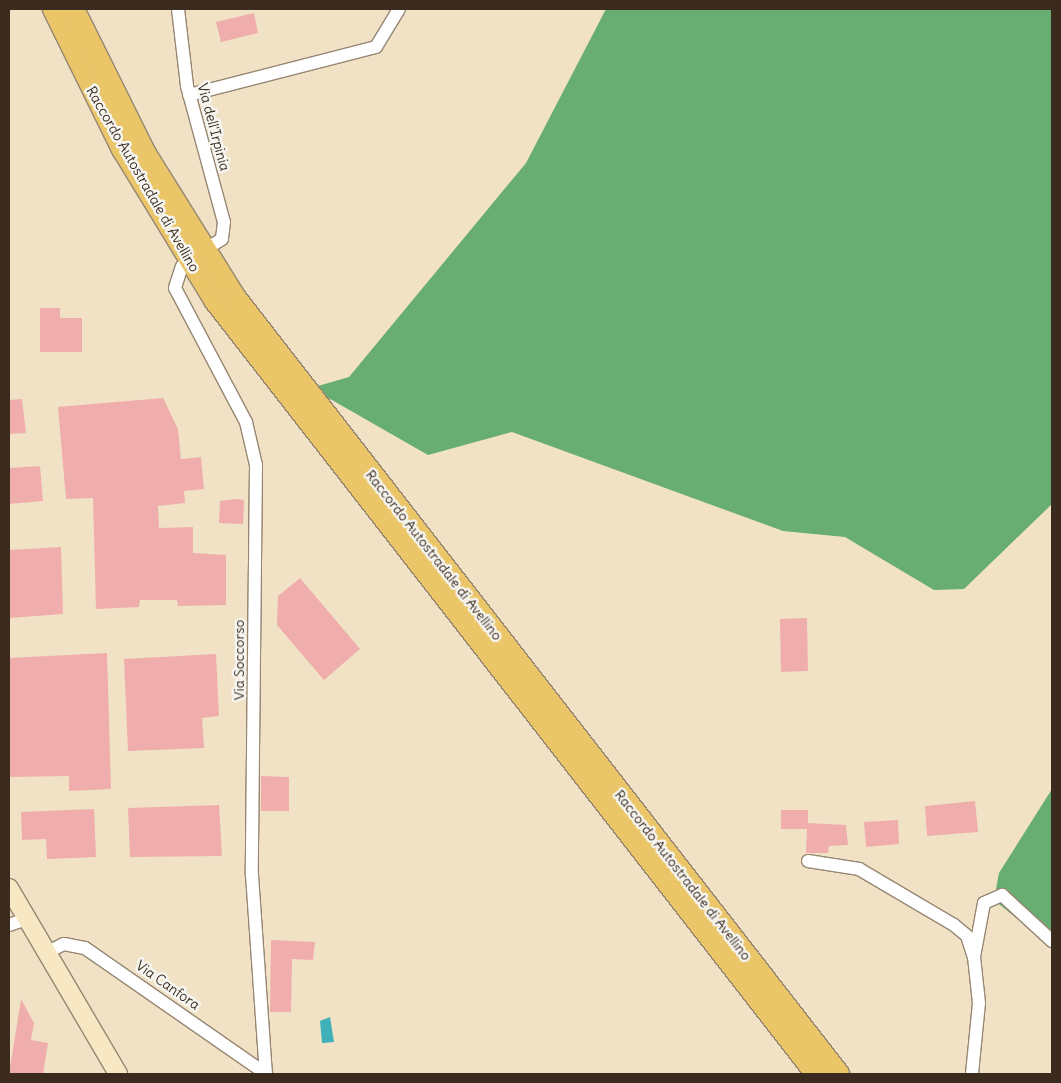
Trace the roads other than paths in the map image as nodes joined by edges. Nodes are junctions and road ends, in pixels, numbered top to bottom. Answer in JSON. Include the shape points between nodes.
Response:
{"nodes":[{"id":1,"x":54,"y":9,"type":"edge"},
{"id":2,"x":73,"y":9,"type":"edge"},
{"id":3,"x":178,"y":9,"type":"edge"},
{"id":4,"x":399,"y":9,"type":"edge"},
{"id":5,"x":189,"y":95,"type":"junction"},
{"id":6,"x":211,"y":246,"type":"dead end"},
{"id":7,"x":182,"y":266,"type":"dead end"},
{"id":8,"x":808,"y":861,"type":"dead end"},
{"id":9,"x":9,"y":888,"type":"edge"},
{"id":10,"x":26,"y":919,"type":"junction"},
{"id":11,"x":9,"y":925,"type":"edge"},
{"id":12,"x":1052,"y":940,"type":"edge"},
{"id":13,"x":46,"y":953,"type":"junction"},
{"id":14,"x":974,"y":957,"type":"junction"},
{"id":15,"x":118,"y":1074,"type":"edge"},
{"id":16,"x":266,"y":1074,"type":"edge"},
{"id":17,"x":817,"y":1074,"type":"edge"},
{"id":18,"x":838,"y":1074,"type":"edge"},
{"id":19,"x":972,"y":1074,"type":"edge"}],
"edges":[{"from":1,"to":17,"type":"highway","name":"Raccordo Autostradale di Avellino","via":[[123,149],[215,300]]},
{"from":2,"to":18,"type":"highway","name":"Raccordo Autostradale di Avellino","via":[[145,154],[234,298]]},
{"from":3,"to":5,"type":"street","name":"Via dell'Irpinia"},
{"from":4,"to":5,"type":"street","via":[[376,47]]},
{"from":5,"to":6,"type":"street","name":"Via dell'Irpinia","via":[[224,222],[222,239]]},
{"from":7,"to":16,"type":"street","name":"Via Soccorso","via":[[175,288],[246,422],[256,465],[252,875]]},
{"from":8,"to":14,"type":"street","via":[[859,869],[954,925],[967,936]]},
{"from":9,"to":10,"type":"street"},
{"from":10,"to":11,"type":"street"},
{"from":10,"to":13,"type":"street"},
{"from":12,"to":14,"type":"street","via":[[1019,907],[1002,895],[992,896],[984,903]]},
{"from":13,"to":15,"type":"street"},
{"from":13,"to":16,"type":"street","name":"Via Canfora","via":[[64,944],[85,948]]},
{"from":14,"to":19,"type":"street","via":[[979,1003]]}]}
